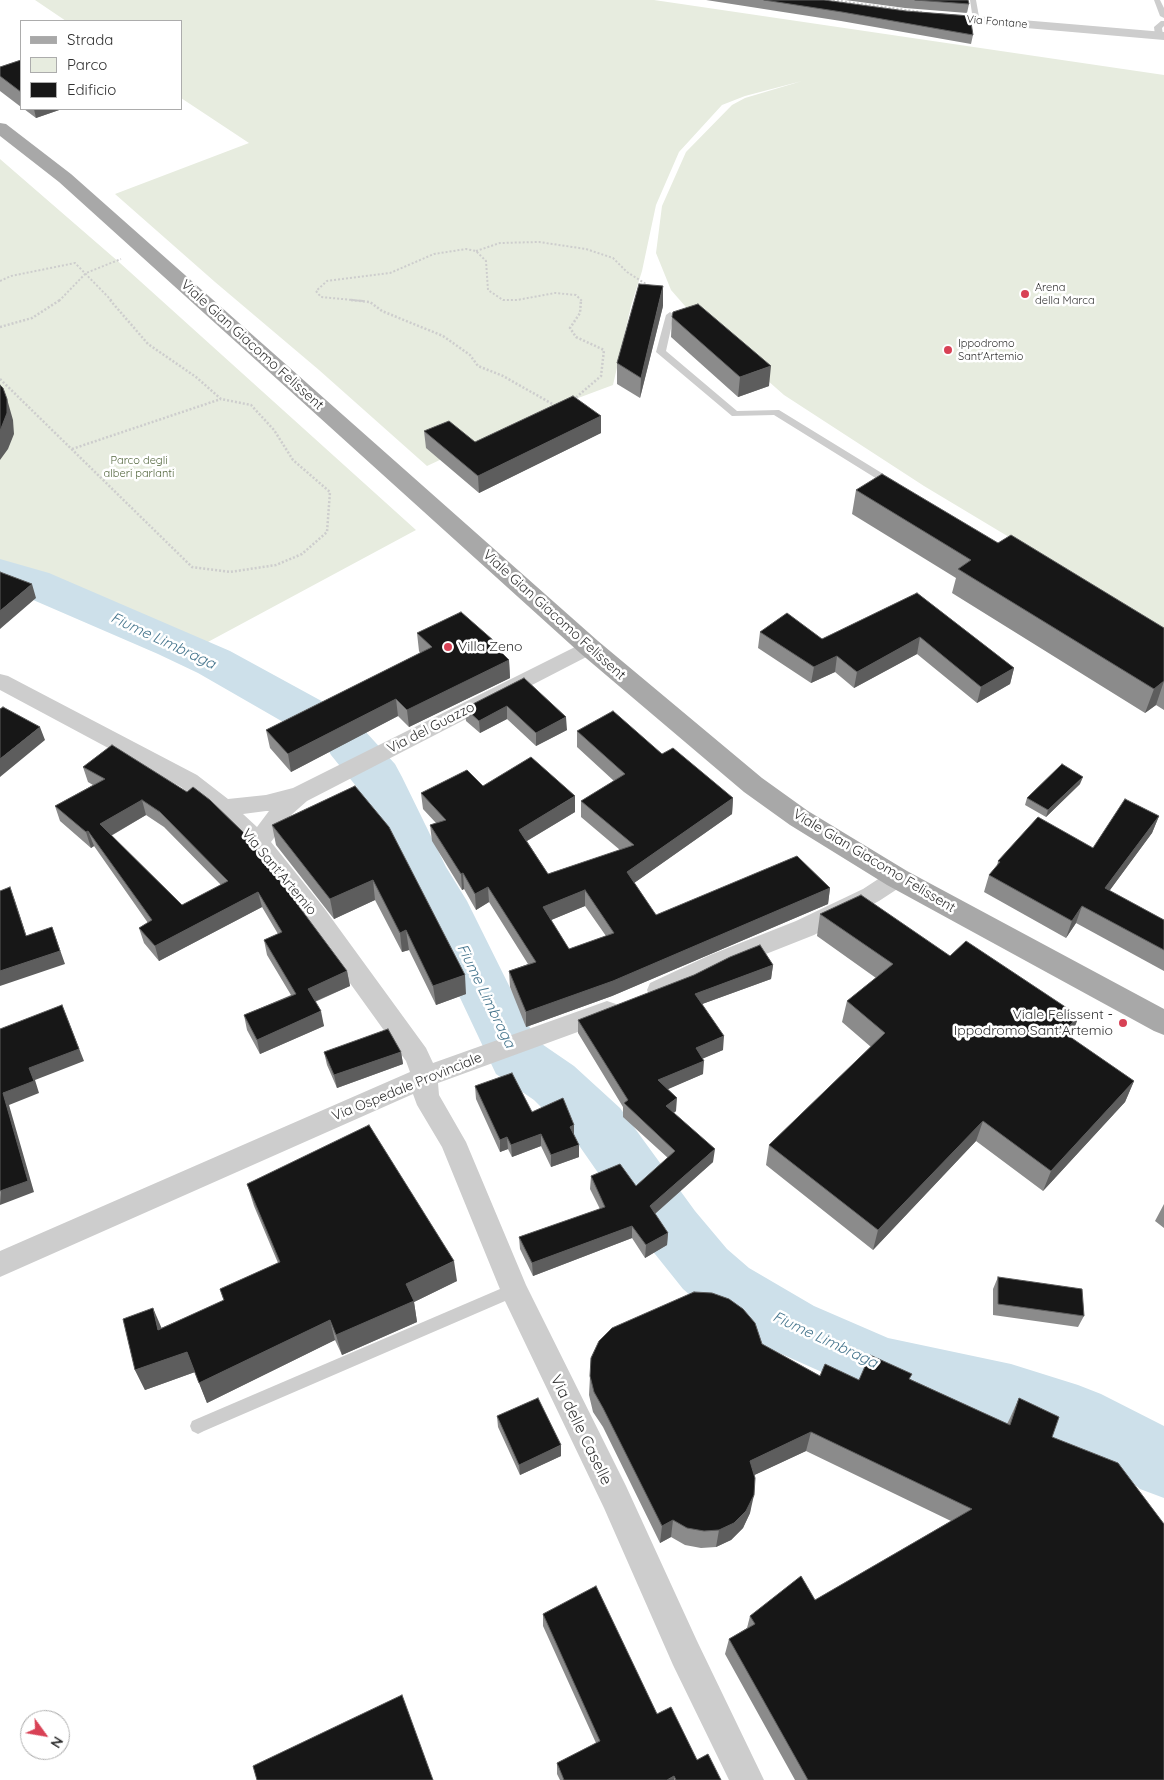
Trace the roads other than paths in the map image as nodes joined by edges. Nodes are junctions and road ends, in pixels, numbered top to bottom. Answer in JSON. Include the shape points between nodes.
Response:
{"nodes":[{"id":1,"x":973,"y":0,"type":"edge"},
{"id":2,"x":1157,"y":0,"type":"edge"},
{"id":3,"x":923,"y":15,"type":"edge"},
{"id":4,"x":1164,"y":16,"type":"edge"},
{"id":5,"x":977,"y":20,"type":"junction"},
{"id":6,"x":1162,"y":31,"type":"edge"},
{"id":7,"x":0,"y":128,"type":"edge"},
{"id":8,"x":670,"y":315,"type":"edge"},
{"id":9,"x":902,"y":490,"type":"edge"},
{"id":10,"x":589,"y":647,"type":"junction"},
{"id":11,"x":0,"y":681,"type":"edge"},
{"id":12,"x":365,"y":762,"type":"joint"},
{"id":13,"x":300,"y":795,"type":"junction"},
{"id":14,"x":223,"y":808,"type":"junction"},
{"id":15,"x":258,"y":842,"type":"junction"},
{"id":16,"x":897,"y":878,"type":"junction"},
{"id":17,"x":1164,"y":1023,"type":"edge"},
{"id":18,"x":425,"y":1077,"type":"junction"},
{"id":19,"x":0,"y":1264,"type":"edge"},
{"id":20,"x":514,"y":1290,"type":"junction"},
{"id":21,"x":198,"y":1426,"type":"dead end"},
{"id":22,"x":747,"y":1780,"type":"edge"}],
"edges":[{"from":1,"to":5,"type":"lane"},
{"from":2,"to":4,"type":"lane"},
{"from":3,"to":5,"type":"street","name":"Via Fontane"},
{"from":5,"to":6,"type":"street","name":"Via Fontane"},
{"from":7,"to":10,"type":"main road","name":"Viale Gian Giacomo Felissent","via":[[65,178]]},
{"from":8,"to":9,"type":"lane","via":[[661,352],[735,414],[776,412]]},
{"from":10,"to":12,"type":"street","name":"Via del Guazzo"},
{"from":10,"to":16,"type":"main road","name":"Viale Gian Giacomo Felissent","via":[[753,785],[799,818]]},
{"from":11,"to":14,"type":"street","name":"Via Sant'Artemio","via":[[189,781]]},
{"from":12,"to":13,"type":"street","name":"Via del Guazzo"},
{"from":13,"to":14,"type":"street","name":"Via del Guazzo"},
{"from":13,"to":15,"type":"street","name":"Via del Guazzo","via":[[282,810]]},
{"from":14,"to":15,"type":"street","name":"Via Sant'Artemio"},
{"from":15,"to":18,"type":"street","name":"Via Sant'Artemio","via":[[369,988],[417,1056]]},
{"from":16,"to":17,"type":"main road","name":"Viale Gian Giacomo Felissent"},
{"from":16,"to":18,"type":"street","name":"Via Ospedale Provinciale","via":[[871,895],[805,928],[635,1000]]},
{"from":18,"to":19,"type":"street","name":"Via Ospedale Provinciale"},
{"from":18,"to":20,"type":"street","name":"Via delle Caselle","via":[[426,1097],[453,1142]]},
{"from":20,"to":21,"type":"lane"},
{"from":20,"to":22,"type":"street","name":"Via delle Caselle"}]}
